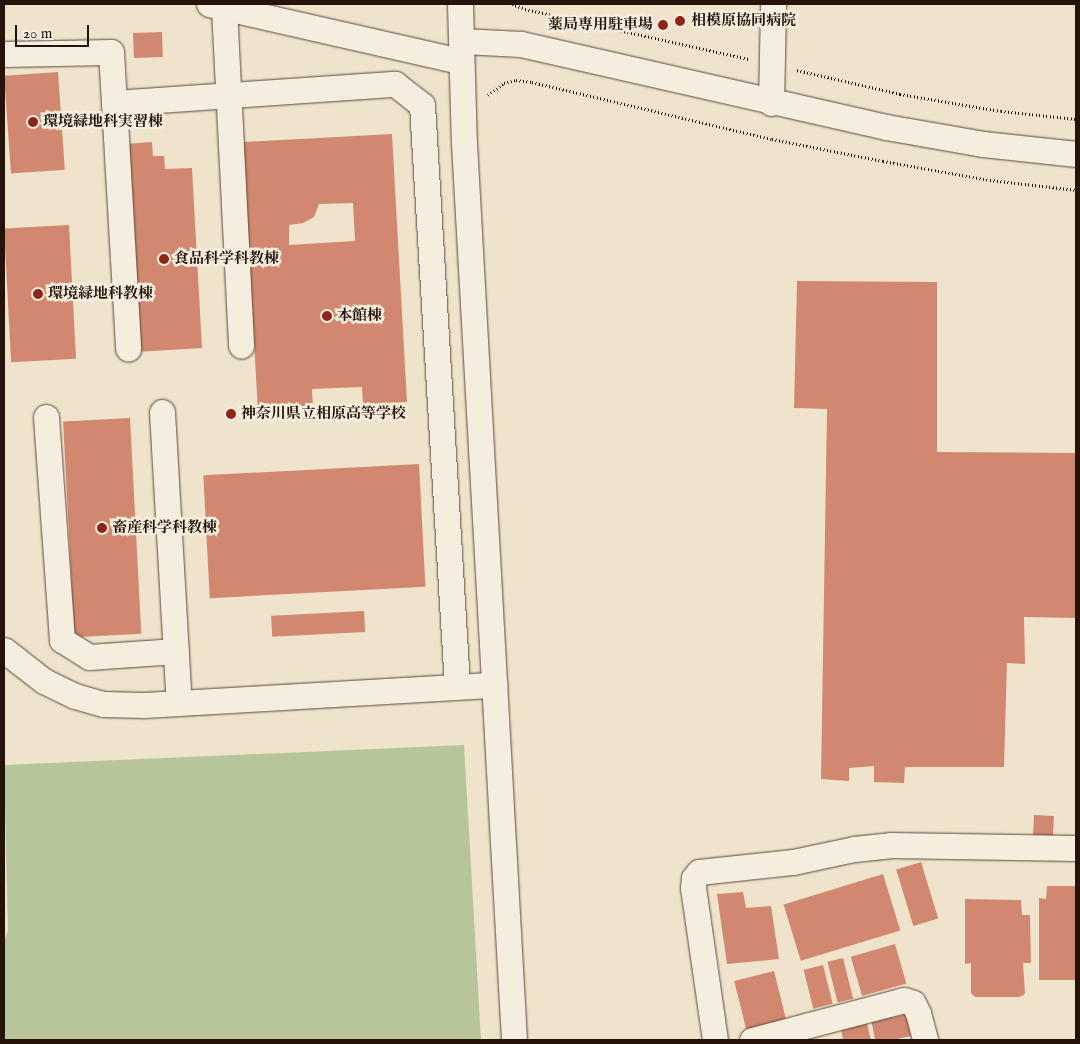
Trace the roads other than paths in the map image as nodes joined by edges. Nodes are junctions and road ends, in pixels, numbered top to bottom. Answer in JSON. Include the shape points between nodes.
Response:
{"nodes":[{"id":1,"x":460,"y":4,"type":"edge"},
{"id":2,"x":773,"y":4,"type":"edge"},
{"id":3,"x":216,"y":6,"type":"edge"},
{"id":4,"x":461,"y":51,"type":"junction"},
{"id":5,"x":4,"y":54,"type":"edge"},
{"id":6,"x":228,"y":95,"type":"junction"},
{"id":7,"x":114,"y":103,"type":"junction"},
{"id":8,"x":771,"y":103,"type":"junction"},
{"id":9,"x":464,"y":143,"type":"junction"},
{"id":10,"x":425,"y":145,"type":"junction"},
{"id":11,"x":1076,"y":154,"type":"edge"},
{"id":12,"x":241,"y":346,"type":"dead end"},
{"id":13,"x":128,"y":349,"type":"dead end"},
{"id":14,"x":162,"y":412,"type":"dead end"},
{"id":15,"x":46,"y":417,"type":"dead end"},
{"id":16,"x":4,"y":650,"type":"edge"},
{"id":17,"x":176,"y":651,"type":"junction"},
{"id":18,"x":494,"y":685,"type":"junction"},
{"id":19,"x":457,"y":686,"type":"junction"},
{"id":20,"x":179,"y":703,"type":"junction"},
{"id":21,"x":1076,"y":848,"type":"edge"},
{"id":22,"x":514,"y":1040,"type":"edge"},
{"id":23,"x":714,"y":1040,"type":"edge"},
{"id":24,"x":752,"y":1040,"type":"edge"},
{"id":25,"x":925,"y":1040,"type":"edge"}],
"edges":[{"from":1,"to":4,"type":"street"},
{"from":2,"to":8,"type":"street"},
{"from":3,"to":4,"type":"street"},
{"from":3,"to":6,"type":"street"},
{"from":4,"to":8,"type":"street","via":[[512,44],[538,48]]},
{"from":4,"to":9,"type":"street"},
{"from":5,"to":7,"type":"street","via":[[112,52]]},
{"from":6,"to":7,"type":"street"},
{"from":6,"to":10,"type":"street","via":[[395,84],[422,105]]},
{"from":6,"to":12,"type":"street"},
{"from":7,"to":13,"type":"street"},
{"from":8,"to":11,"type":"street","via":[[984,144]]},
{"from":9,"to":10,"type":"street"},
{"from":9,"to":18,"type":"street"},
{"from":10,"to":19,"type":"street"},
{"from":14,"to":17,"type":"street"},
{"from":15,"to":17,"type":"street","via":[[62,640],[89,657]]},
{"from":16,"to":20,"type":"street","via":[[44,681],[76,696],[103,704]]},
{"from":17,"to":20,"type":"street"},
{"from":18,"to":19,"type":"street"},
{"from":18,"to":22,"type":"street"},
{"from":19,"to":20,"type":"street"},
{"from":21,"to":23,"type":"street","via":[[890,845],[793,862],[699,872],[694,878],[693,888]]},
{"from":24,"to":25,"type":"street","via":[[904,1000],[913,1003]]}]}
